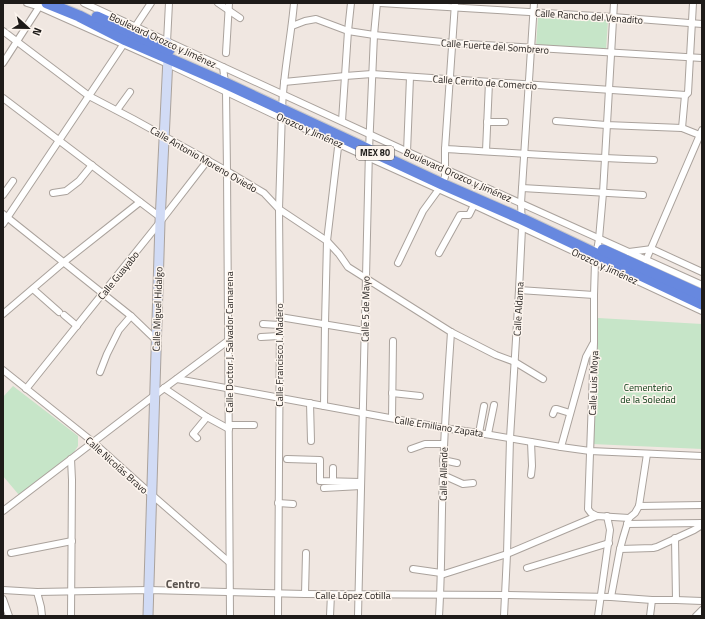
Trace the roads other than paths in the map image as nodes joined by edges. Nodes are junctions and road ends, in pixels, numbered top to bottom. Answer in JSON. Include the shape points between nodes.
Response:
{"nodes":[{"id":1,"x":26,"y":3,"type":"edge"},
{"id":2,"x":65,"y":3,"type":"edge"},
{"id":3,"x":84,"y":3,"type":"edge"},
{"id":4,"x":152,"y":3,"type":"edge"},
{"id":5,"x":169,"y":3,"type":"edge"},
{"id":6,"x":218,"y":3,"type":"edge"},
{"id":7,"x":294,"y":3,"type":"edge"},
{"id":8,"x":351,"y":3,"type":"edge"},
{"id":9,"x":378,"y":3,"type":"edge"},
{"id":10,"x":534,"y":3,"type":"edge"},
{"id":11,"x":614,"y":3,"type":"edge"},
{"id":12,"x":694,"y":3,"type":"edge"},
{"id":13,"x":43,"y":4,"type":"edge"},
{"id":14,"x":454,"y":5,"type":"edge"},
{"id":15,"x":97,"y":6,"type":"edge"},
{"id":16,"x":228,"y":6,"type":"edge"},
{"id":17,"x":533,"y":12,"type":"junction"},
{"id":18,"x":613,"y":17,"type":"junction"},
{"id":19,"x":240,"y":18,"type":"dead end"},
{"id":20,"x":692,"y":24,"type":"junction"},
{"id":21,"x":702,"y":24,"type":"edge"},
{"id":22,"x":292,"y":26,"type":"junction"},
{"id":23,"x":3,"y":31,"type":"edge"},
{"id":24,"x":348,"y":31,"type":"junction"},
{"id":25,"x":374,"y":35,"type":"junction"},
{"id":26,"x":129,"y":36,"type":"junction"},
{"id":27,"x":17,"y":42,"type":"junction"},
{"id":28,"x":452,"y":43,"type":"junction"},
{"id":29,"x":531,"y":48,"type":"junction"},
{"id":30,"x":226,"y":53,"type":"dead end"},
{"id":31,"x":611,"y":53,"type":"junction"},
{"id":32,"x":168,"y":54,"type":"junction"},
{"id":33,"x":690,"y":57,"type":"junction"},
{"id":34,"x":702,"y":58,"type":"edge"},
{"id":35,"x":3,"y":63,"type":"edge"},
{"id":36,"x":372,"y":74,"type":"junction"},
{"id":37,"x":345,"y":76,"type":"junction"},
{"id":38,"x":410,"y":77,"type":"junction"},
{"id":39,"x":224,"y":79,"type":"junction"},
{"id":40,"x":450,"y":79,"type":"junction"},
{"id":41,"x":284,"y":82,"type":"junction"},
{"id":42,"x":489,"y":82,"type":"junction"},
{"id":43,"x":529,"y":84,"type":"junction"},
{"id":44,"x":609,"y":90,"type":"junction"},
{"id":45,"x":130,"y":92,"type":"dead end"},
{"id":46,"x":685,"y":95,"type":"junction"},
{"id":47,"x":89,"y":96,"type":"junction"},
{"id":48,"x":3,"y":98,"type":"edge"},
{"id":49,"x":282,"y":106,"type":"junction"},
{"id":50,"x":117,"y":110,"type":"junction"},
{"id":51,"x":556,"y":121,"type":"dead end"},
{"id":52,"x":342,"y":122,"type":"junction"},
{"id":53,"x":487,"y":122,"type":"junction"},
{"id":54,"x":505,"y":122,"type":"dead end"},
{"id":55,"x":606,"y":125,"type":"junction"},
{"id":56,"x":682,"y":128,"type":"junction"},
{"id":57,"x":701,"y":133,"type":"edge"},
{"id":58,"x":164,"y":136,"type":"junction"},
{"id":59,"x":338,"y":139,"type":"junction"},
{"id":60,"x":59,"y":140,"type":"junction"},
{"id":61,"x":369,"y":146,"type":"junction"},
{"id":62,"x":445,"y":149,"type":"junction"},
{"id":63,"x":486,"y":151,"type":"junction"},
{"id":64,"x":407,"y":152,"type":"junction"},
{"id":65,"x":524,"y":153,"type":"junction"},
{"id":66,"x":605,"y":159,"type":"junction"},
{"id":67,"x":208,"y":160,"type":"junction"},
{"id":68,"x":654,"y":160,"type":"dead end"},
{"id":69,"x":92,"y":165,"type":"junction"},
{"id":70,"x":227,"y":170,"type":"junction"},
{"id":71,"x":443,"y":180,"type":"junction"},
{"id":72,"x":13,"y":181,"type":"dead end"},
{"id":73,"x":522,"y":188,"type":"junction"},
{"id":74,"x":53,"y":193,"type":"dead end"},
{"id":75,"x":603,"y":193,"type":"junction"},
{"id":76,"x":3,"y":195,"type":"edge"},
{"id":77,"x":643,"y":195,"type":"dead end"},
{"id":78,"x":140,"y":202,"type":"junction"},
{"id":79,"x":474,"y":205,"type":"junction"},
{"id":80,"x":279,"y":209,"type":"junction"},
{"id":81,"x":522,"y":215,"type":"junction"},
{"id":82,"x":5,"y":216,"type":"edge"},
{"id":83,"x":160,"y":220,"type":"junction"},
{"id":84,"x":3,"y":224,"type":"edge"},
{"id":85,"x":327,"y":241,"type":"junction"},
{"id":86,"x":652,"y":249,"type":"junction"},
{"id":87,"x":597,"y":251,"type":"junction"},
{"id":88,"x":628,"y":252,"type":"junction"},
{"id":89,"x":439,"y":253,"type":"dead end"},
{"id":90,"x":646,"y":260,"type":"junction"},
{"id":91,"x":64,"y":262,"type":"junction"},
{"id":92,"x":398,"y":263,"type":"dead end"},
{"id":93,"x":702,"y":272,"type":"edge"},
{"id":94,"x":366,"y":278,"type":"junction"},
{"id":95,"x":702,"y":285,"type":"edge"},
{"id":96,"x":33,"y":289,"type":"junction"},
{"id":97,"x":519,"y":290,"type":"junction"},
{"id":98,"x":102,"y":293,"type":"junction"},
{"id":99,"x":594,"y":295,"type":"junction"},
{"id":100,"x":702,"y":295,"type":"edge"},
{"id":101,"x":702,"y":304,"type":"edge"},
{"id":102,"x":702,"y":311,"type":"edge"},
{"id":103,"x":3,"y":314,"type":"edge"},
{"id":104,"x":131,"y":316,"type":"junction"},
{"id":105,"x":280,"y":317,"type":"junction"},
{"id":106,"x":263,"y":324,"type":"dead end"},
{"id":107,"x":325,"y":324,"type":"junction"},
{"id":108,"x":279,"y":325,"type":"junction"},
{"id":109,"x":76,"y":326,"type":"junction"},
{"id":110,"x":365,"y":331,"type":"junction"},
{"id":111,"x":451,"y":332,"type":"junction"},
{"id":112,"x":279,"y":336,"type":"junction"},
{"id":113,"x":261,"y":337,"type":"dead end"},
{"id":114,"x":156,"y":340,"type":"junction"},
{"id":115,"x":229,"y":340,"type":"junction"},
{"id":116,"x":393,"y":341,"type":"dead end"},
{"id":117,"x":594,"y":343,"type":"junction"},
{"id":118,"x":515,"y":362,"type":"junction"},
{"id":119,"x":3,"y":370,"type":"edge"},
{"id":120,"x":100,"y":372,"type":"dead end"},
{"id":121,"x":543,"y":378,"type":"dead end"},
{"id":122,"x":177,"y":379,"type":"junction"},
{"id":123,"x":164,"y":388,"type":"junction"},
{"id":124,"x":229,"y":388,"type":"junction"},
{"id":125,"x":26,"y":389,"type":"junction"},
{"id":126,"x":392,"y":393,"type":"junction"},
{"id":127,"x":155,"y":395,"type":"junction"},
{"id":128,"x":420,"y":396,"type":"dead end"},
{"id":129,"x":279,"y":398,"type":"junction"},
{"id":130,"x":310,"y":403,"type":"junction"},
{"id":131,"x":494,"y":405,"type":"dead end"},
{"id":132,"x":324,"y":406,"type":"junction"},
{"id":133,"x":484,"y":406,"type":"dead end"},
{"id":134,"x":363,"y":413,"type":"junction"},
{"id":135,"x":553,"y":414,"type":"dead end"},
{"id":136,"x":570,"y":414,"type":"junction"},
{"id":137,"x":207,"y":416,"type":"junction"},
{"id":138,"x":392,"y":418,"type":"junction"},
{"id":139,"x":254,"y":425,"type":"dead end"},
{"id":140,"x":229,"y":427,"type":"junction"},
{"id":141,"x":444,"y":428,"type":"junction"},
{"id":142,"x":479,"y":433,"type":"junction"},
{"id":143,"x":488,"y":434,"type":"junction"},
{"id":144,"x":197,"y":438,"type":"dead end"},
{"id":145,"x":510,"y":438,"type":"junction"},
{"id":146,"x":311,"y":441,"type":"dead end"},
{"id":147,"x":93,"y":442,"type":"junction"},
{"id":148,"x":531,"y":442,"type":"junction"},
{"id":149,"x":444,"y":444,"type":"junction"},
{"id":150,"x":561,"y":447,"type":"junction"},
{"id":151,"x":411,"y":449,"type":"dead end"},
{"id":152,"x":590,"y":451,"type":"junction"},
{"id":153,"x":647,"y":454,"type":"junction"},
{"id":154,"x":702,"y":456,"type":"edge"},
{"id":155,"x":71,"y":459,"type":"junction"},
{"id":156,"x":287,"y":459,"type":"dead end"},
{"id":157,"x":443,"y":460,"type":"junction"},
{"id":158,"x":457,"y":463,"type":"dead end"},
{"id":159,"x":333,"y":468,"type":"dead end"},
{"id":160,"x":442,"y":475,"type":"junction"},
{"id":161,"x":531,"y":475,"type":"dead end"},
{"id":162,"x":333,"y":482,"type":"junction"},
{"id":163,"x":473,"y":483,"type":"dead end"},
{"id":164,"x":361,"y":484,"type":"junction"},
{"id":165,"x":324,"y":488,"type":"dead end"},
{"id":166,"x":152,"y":496,"type":"junction"},
{"id":167,"x":3,"y":502,"type":"edge"},
{"id":168,"x":278,"y":503,"type":"junction"},
{"id":169,"x":293,"y":504,"type":"dead end"},
{"id":170,"x":702,"y":505,"type":"edge"},
{"id":171,"x":639,"y":506,"type":"junction"},
{"id":172,"x":6,"y":510,"type":"edge"},
{"id":173,"x":596,"y":516,"type":"junction"},
{"id":174,"x":607,"y":516,"type":"junction"},
{"id":175,"x":628,"y":521,"type":"junction"},
{"id":176,"x":702,"y":524,"type":"edge"},
{"id":177,"x":675,"y":538,"type":"junction"},
{"id":178,"x":72,"y":541,"type":"junction"},
{"id":179,"x":609,"y":543,"type":"junction"},
{"id":180,"x":620,"y":549,"type":"junction"},
{"id":181,"x":10,"y":553,"type":"dead end"},
{"id":182,"x":306,"y":553,"type":"dead end"},
{"id":183,"x":507,"y":554,"type":"junction"},
{"id":184,"x":230,"y":562,"type":"junction"},
{"id":185,"x":413,"y":568,"type":"dead end"},
{"id":186,"x":527,"y":568,"type":"dead end"},
{"id":187,"x":441,"y":574,"type":"junction"},
{"id":188,"x":3,"y":590,"type":"edge"},
{"id":189,"x":71,"y":590,"type":"junction"},
{"id":190,"x":149,"y":590,"type":"junction"},
{"id":191,"x":37,"y":592,"type":"junction"},
{"id":192,"x":230,"y":593,"type":"junction"},
{"id":193,"x":278,"y":594,"type":"junction"},
{"id":194,"x":305,"y":594,"type":"junction"},
{"id":195,"x":331,"y":594,"type":"junction"},
{"id":196,"x":359,"y":595,"type":"junction"},
{"id":197,"x":440,"y":595,"type":"junction"},
{"id":198,"x":505,"y":595,"type":"junction"},
{"id":199,"x":601,"y":597,"type":"junction"},
{"id":200,"x":611,"y":597,"type":"junction"},
{"id":201,"x":3,"y":599,"type":"edge"},
{"id":202,"x":652,"y":600,"type":"junction"},
{"id":203,"x":676,"y":600,"type":"junction"},
{"id":204,"x":702,"y":601,"type":"edge"},
{"id":205,"x":702,"y":610,"type":"edge"},
{"id":206,"x":9,"y":616,"type":"edge"},
{"id":207,"x":42,"y":616,"type":"edge"},
{"id":208,"x":71,"y":616,"type":"edge"},
{"id":209,"x":148,"y":616,"type":"edge"},
{"id":210,"x":230,"y":616,"type":"edge"},
{"id":211,"x":278,"y":616,"type":"edge"},
{"id":212,"x":330,"y":616,"type":"edge"},
{"id":213,"x":358,"y":616,"type":"edge"},
{"id":214,"x":439,"y":616,"type":"edge"},
{"id":215,"x":504,"y":616,"type":"edge"},
{"id":216,"x":598,"y":616,"type":"edge"},
{"id":217,"x":650,"y":616,"type":"edge"},
{"id":218,"x":696,"y":616,"type":"edge"}],
"edges":[{"from":1,"to":13,"type":"street","name":"Orozco y Jiménez"},
{"from":2,"to":26,"type":"highway","name":"Orozco y Jiménez","number":"MEX 80"},
{"from":3,"to":15,"type":"street","name":"Boulevard Orozco y Jiménez","number":"MEX 80"},
{"from":4,"to":26,"type":"street"},
{"from":5,"to":32,"type":"street","name":"Calle Miguel Hidalgo"},
{"from":6,"to":16,"type":"street"},
{"from":7,"to":22,"type":"street","name":"Calle Francisco I. Madero"},
{"from":8,"to":24,"type":"street"},
{"from":9,"to":14,"type":"street","name":"Calle Rancho del Venadito"},
{"from":9,"to":25,"type":"street","name":"Calle 5 de Mayo"},
{"from":10,"to":17,"type":"street","name":"Calle Aldama"},
{"from":11,"to":18,"type":"street","name":"Calle Luis Moya"},
{"from":12,"to":20,"type":"street"},
{"from":13,"to":26,"type":"highway","name":"Orozco y Jiménez","number":"MEX 80"},
{"from":13,"to":27,"type":"street"},
{"from":14,"to":17,"type":"street","name":"Calle Rancho del Venadito"},
{"from":14,"to":28,"type":"street"},
{"from":15,"to":26,"type":"street","name":"Boulevard Orozco y Jiménez","number":"MEX 80"},
{"from":16,"to":19,"type":"street"},
{"from":16,"to":30,"type":"street"},
{"from":17,"to":18,"type":"street","name":"Calle Rancho del Venadito"},
{"from":17,"to":29,"type":"street","name":"Calle Aldama"},
{"from":18,"to":20,"type":"street","name":"Calle Rancho del Venadito"},
{"from":18,"to":31,"type":"street","name":"Calle Luis Moya"},
{"from":20,"to":21,"type":"street","name":"Calle Rancho del Venadito"},
{"from":20,"to":33,"type":"street"},
{"from":22,"to":24,"type":"street","name":"Calle Fuerte del Sombrero","via":[[316,19]]},
{"from":22,"to":41,"type":"street","name":"Calle Francisco I. Madero"},
{"from":23,"to":27,"type":"street","name":"Calle Antonio Moreno Oviedo"},
{"from":24,"to":25,"type":"street","name":"Calle Fuerte del Sombrero"},
{"from":24,"to":37,"type":"street"},
{"from":25,"to":28,"type":"street","name":"Calle Fuerte del Sombrero"},
{"from":25,"to":36,"type":"street","name":"Calle 5 de Mayo"},
{"from":26,"to":32,"type":"highway","name":"Orozco y Jiménez","number":"MEX 80"},
{"from":26,"to":32,"type":"street","name":"Boulevard Orozco y Jiménez","number":"MEX 80"},
{"from":26,"to":47,"type":"street"},
{"from":27,"to":35,"type":"street"},
{"from":27,"to":47,"type":"street","name":"Calle Antonio Moreno Oviedo"},
{"from":28,"to":29,"type":"street","name":"Calle Fuerte del Sombrero"},
{"from":28,"to":40,"type":"street"},
{"from":29,"to":31,"type":"street","name":"Calle Fuerte del Sombrero"},
{"from":29,"to":43,"type":"street","name":"Calle Aldama"},
{"from":31,"to":33,"type":"street","name":"Calle Fuerte del Sombrero"},
{"from":31,"to":44,"type":"street","name":"Calle Luis Moya"},
{"from":32,"to":39,"type":"highway","name":"Orozco y Jiménez","number":"MEX 80"},
{"from":32,"to":39,"type":"street","name":"Boulevard Orozco y Jiménez","number":"MEX 80"},
{"from":32,"to":58,"type":"street","name":"Calle Miguel Hidalgo"},
{"from":33,"to":34,"type":"street","name":"Calle Fuerte del Sombrero"},
{"from":33,"to":46,"type":"street","via":[[688,92]]},
{"from":36,"to":37,"type":"street","name":"Calle Cerrito de Comercio"},
{"from":36,"to":38,"type":"street","name":"Calle Cerrito de Comercio"},
{"from":36,"to":61,"type":"street","name":"Calle 5 de Mayo"},
{"from":37,"to":41,"type":"street","name":"Calle Cerrito de Comercio"},
{"from":37,"to":52,"type":"street"},
{"from":38,"to":40,"type":"street","name":"Calle Cerrito de Comercio"},
{"from":38,"to":64,"type":"street"},
{"from":39,"to":49,"type":"highway","name":"Orozco y Jiménez","number":"MEX 80"},
{"from":39,"to":49,"type":"street","name":"Boulevard Orozco y Jiménez","number":"MEX 80"},
{"from":39,"to":70,"type":"street","name":"Calle Doctor J. Salvador Camarena"},
{"from":40,"to":42,"type":"street","name":"Calle Cerrito de Comercio"},
{"from":40,"to":62,"type":"street"},
{"from":41,"to":49,"type":"street","name":"Calle Francisco I. Madero"},
{"from":42,"to":43,"type":"street","name":"Calle Cerrito de Comercio"},
{"from":42,"to":53,"type":"street"},
{"from":43,"to":44,"type":"street","name":"Calle Cerrito de Comercio"},
{"from":43,"to":65,"type":"street","name":"Calle Aldama"},
{"from":44,"to":46,"type":"street","name":"Calle Cerrito de Comercio"},
{"from":44,"to":55,"type":"street","name":"Calle Luis Moya"},
{"from":45,"to":50,"type":"street"},
{"from":46,"to":56,"type":"street"},
{"from":47,"to":50,"type":"street","name":"Calle Antonio Moreno Oviedo"},
{"from":47,"to":60,"type":"street"},
{"from":48,"to":60,"type":"street"},
{"from":49,"to":52,"type":"street","name":"Boulevard Orozco y Jiménez","number":"MEX 80"},
{"from":49,"to":59,"type":"highway","name":"Orozco y Jiménez","number":"MEX 80"},
{"from":49,"to":61,"type":"highway","name":"Orozco y Jiménez","number":"MEX 80"},
{"from":49,"to":80,"type":"street","name":"Calle Francisco I. Madero"},
{"from":50,"to":58,"type":"street","name":"Calle Antonio Moreno Oviedo"},
{"from":51,"to":55,"type":"street"},
{"from":52,"to":61,"type":"street","name":"Boulevard Orozco y Jiménez","number":"MEX 80"},
{"from":53,"to":54,"type":"street"},
{"from":53,"to":63,"type":"street"},
{"from":55,"to":56,"type":"street"},
{"from":55,"to":66,"type":"street","name":"Calle Luis Moya"},
{"from":56,"to":57,"type":"street"},
{"from":57,"to":86,"type":"street"},
{"from":58,"to":67,"type":"street","name":"Calle Antonio Moreno Oviedo"},
{"from":58,"to":83,"type":"street","name":"Calle Miguel Hidalgo"},
{"from":59,"to":61,"type":"highway","name":"Orozco y Jiménez","number":"MEX 80"},
{"from":59,"to":85,"type":"street"},
{"from":60,"to":69,"type":"street"},
{"from":60,"to":82,"type":"street"},
{"from":61,"to":64,"type":"street","name":"Boulevard Orozco y Jiménez","number":"MEX 80"},
{"from":61,"to":71,"type":"highway","name":"Orozco y Jiménez","number":"MEX 80"},
{"from":61,"to":94,"type":"street","name":"Calle 5 de Mayo"},
{"from":62,"to":63,"type":"street"},
{"from":62,"to":71,"type":"street"},
{"from":63,"to":65,"type":"street"},
{"from":64,"to":71,"type":"street","name":"Boulevard Orozco y Jiménez","number":"MEX 80"},
{"from":65,"to":66,"type":"street"},
{"from":65,"to":73,"type":"street","name":"Calle Aldama"},
{"from":66,"to":68,"type":"street"},
{"from":66,"to":75,"type":"street","name":"Calle Luis Moya"},
{"from":67,"to":70,"type":"street","name":"Calle Antonio Moreno Oviedo"},
{"from":67,"to":83,"type":"street","name":"Calle Guayabo"},
{"from":69,"to":74,"type":"street","via":[[79,181],[66,191]]},
{"from":69,"to":78,"type":"street"},
{"from":70,"to":80,"type":"street","name":"Calle Antonio Moreno Oviedo","via":[[264,193]]},
{"from":70,"to":115,"type":"street","name":"Calle Doctor J. Salvador Camarena"},
{"from":71,"to":79,"type":"street","name":"Orozco y Jiménez"},
{"from":71,"to":81,"type":"highway","name":"Orozco y Jiménez","number":"MEX 80"},
{"from":71,"to":81,"type":"street","name":"Boulevard Orozco y Jiménez","number":"MEX 80"},
{"from":71,"to":92,"type":"street"},
{"from":72,"to":76,"type":"street"},
{"from":73,"to":75,"type":"street"},
{"from":73,"to":81,"type":"street","name":"Calle Aldama"},
{"from":75,"to":77,"type":"street"},
{"from":75,"to":87,"type":"street","name":"Calle Luis Moya"},
{"from":78,"to":83,"type":"street"},
{"from":78,"to":91,"type":"street"},
{"from":79,"to":81,"type":"street","name":"Orozco y Jiménez"},
{"from":79,"to":89,"type":"street","via":[[469,215],[460,215]]},
{"from":80,"to":85,"type":"street","name":"Calle Antonio Moreno Oviedo"},
{"from":80,"to":105,"type":"street","name":"Calle Francisco I. Madero"},
{"from":81,"to":87,"type":"highway","name":"Orozco y Jiménez","number":"MEX 80"},
{"from":81,"to":87,"type":"street","name":"Boulevard Orozco y Jiménez","number":"MEX 80"},
{"from":81,"to":97,"type":"street","name":"Calle Aldama"},
{"from":82,"to":84,"type":"street"},
{"from":82,"to":91,"type":"street"},
{"from":83,"to":98,"type":"street","name":"Calle Guayabo"},
{"from":83,"to":114,"type":"street","name":"Calle Miguel Hidalgo"},
{"from":85,"to":94,"type":"street","name":"Calle Antonio Moreno Oviedo","via":[[348,267]]},
{"from":85,"to":107,"type":"street"},
{"from":86,"to":88,"type":"street"},
{"from":86,"to":90,"type":"street"},
{"from":86,"to":93,"type":"street"},
{"from":87,"to":88,"type":"street","name":"Boulevard Orozco y Jiménez","number":"MEX 80"},
{"from":87,"to":99,"type":"street","name":"Calle Luis Moya"},
{"from":87,"to":100,"type":"highway","name":"Orozco y Jiménez","number":"MEX 80"},
{"from":87,"to":101,"type":"highway","name":"Orozco y Jiménez","number":"MEX 80"},
{"from":87,"to":102,"type":"street","name":"Orozco y Jiménez"},
{"from":88,"to":90,"type":"street","name":"Boulevard Orozco y Jiménez","number":"MEX 80"},
{"from":90,"to":95,"type":"street","name":"Boulevard Orozco y Jiménez","number":"MEX 80"},
{"from":91,"to":96,"type":"street"},
{"from":91,"to":98,"type":"street"},
{"from":94,"to":110,"type":"street","name":"Calle 5 de Mayo"},
{"from":94,"to":111,"type":"street","name":"Calle Antonio Moreno Oviedo"},
{"from":96,"to":103,"type":"street"},
{"from":96,"to":109,"type":"street"},
{"from":97,"to":99,"type":"street"},
{"from":97,"to":118,"type":"street","name":"Calle Aldama"},
{"from":98,"to":104,"type":"street"},
{"from":98,"to":109,"type":"street","name":"Calle Guayabo"},
{"from":99,"to":117,"type":"street","name":"Calle Luis Moya"},
{"from":104,"to":114,"type":"street"},
{"from":104,"to":120,"type":"street","via":[[118,330]]},
{"from":105,"to":107,"type":"street"},
{"from":105,"to":108,"type":"street","name":"Calle Francisco I. Madero"},
{"from":106,"to":108,"type":"street"},
{"from":107,"to":110,"type":"street"},
{"from":107,"to":132,"type":"street"},
{"from":108,"to":112,"type":"street","name":"Calle Francisco I. Madero"},
{"from":109,"to":125,"type":"street","name":"Calle Guayabo"},
{"from":110,"to":134,"type":"street","name":"Calle 5 de Mayo"},
{"from":111,"to":118,"type":"street","name":"Calle Antonio Moreno Oviedo"},
{"from":111,"to":141,"type":"street","name":"Calle Allende"},
{"from":112,"to":113,"type":"street"},
{"from":112,"to":129,"type":"street","name":"Calle Francisco I. Madero"},
{"from":114,"to":127,"type":"street","name":"Calle Miguel Hidalgo"},
{"from":115,"to":122,"type":"street"},
{"from":115,"to":124,"type":"street","name":"Calle Doctor J. Salvador Camarena"},
{"from":116,"to":126,"type":"street"},
{"from":117,"to":136,"type":"street","via":[[586,357]]},
{"from":117,"to":152,"type":"street","name":"Calle Luis Moya"},
{"from":118,"to":121,"type":"street","name":"Calle Antonio Moreno Oviedo"},
{"from":118,"to":145,"type":"street","name":"Calle Aldama"},
{"from":119,"to":125,"type":"street","name":"Calle Nicolás Bravo"},
{"from":122,"to":123,"type":"street"},
{"from":122,"to":124,"type":"street","name":"Calle Emiliano Zapata"},
{"from":123,"to":127,"type":"street"},
{"from":123,"to":137,"type":"street"},
{"from":124,"to":129,"type":"street","name":"Calle Emiliano Zapata"},
{"from":124,"to":140,"type":"street","name":"Calle Doctor J. Salvador Camarena"},
{"from":125,"to":147,"type":"street","name":"Calle Nicolás Bravo"},
{"from":126,"to":128,"type":"street"},
{"from":126,"to":138,"type":"street"},
{"from":127,"to":147,"type":"street"},
{"from":127,"to":166,"type":"street","name":"Calle Miguel Hidalgo"},
{"from":129,"to":130,"type":"street","name":"Calle Emiliano Zapata"},
{"from":129,"to":168,"type":"street","name":"Calle Francisco I. Madero"},
{"from":130,"to":132,"type":"street","name":"Calle Emiliano Zapata"},
{"from":130,"to":146,"type":"street"},
{"from":131,"to":143,"type":"street"},
{"from":132,"to":134,"type":"street","name":"Calle Emiliano Zapata"},
{"from":133,"to":142,"type":"street"},
{"from":134,"to":138,"type":"street","name":"Calle Emiliano Zapata"},
{"from":134,"to":164,"type":"street","name":"Calle 5 de Mayo"},
{"from":135,"to":136,"type":"street","via":[[556,409]]},
{"from":136,"to":150,"type":"street"},
{"from":137,"to":140,"type":"street"},
{"from":137,"to":144,"type":"street","via":[[193,434]]},
{"from":138,"to":141,"type":"street","name":"Calle Emiliano Zapata"},
{"from":139,"to":140,"type":"street"},
{"from":140,"to":184,"type":"street","name":"Calle Doctor J. Salvador Camarena"},
{"from":141,"to":142,"type":"street","name":"Calle Emiliano Zapata"},
{"from":141,"to":149,"type":"street","name":"Calle Allende"},
{"from":142,"to":143,"type":"street","name":"Calle Emiliano Zapata"},
{"from":143,"to":145,"type":"street","name":"Calle Emiliano Zapata"},
{"from":145,"to":148,"type":"street","name":"Calle Emiliano Zapata"},
{"from":145,"to":183,"type":"street","name":"Calle Aldama"},
{"from":147,"to":155,"type":"street"},
{"from":147,"to":166,"type":"street","name":"Calle Nicolás Bravo"},
{"from":148,"to":150,"type":"street","name":"Calle Emiliano Zapata"},
{"from":148,"to":161,"type":"street"},
{"from":149,"to":151,"type":"street","via":[[425,444]]},
{"from":149,"to":157,"type":"street","name":"Calle Allende"},
{"from":150,"to":152,"type":"street","name":"Calle Emiliano Zapata"},
{"from":152,"to":153,"type":"street","name":"Calle Emiliano Zapata"},
{"from":152,"to":173,"type":"street","name":"Calle Luis Moya","via":[[588,509]]},
{"from":153,"to":154,"type":"street","name":"Calle Emiliano Zapata"},
{"from":153,"to":171,"type":"street"},
{"from":155,"to":172,"type":"street"},
{"from":155,"to":178,"type":"street"},
{"from":156,"to":162,"type":"street","via":[[320,460],[320,481]]},
{"from":157,"to":158,"type":"street"},
{"from":157,"to":160,"type":"street","name":"Calle Allende"},
{"from":159,"to":162,"type":"street"},
{"from":160,"to":163,"type":"street","via":[[463,484]]},
{"from":160,"to":187,"type":"street","name":"Calle Allende"},
{"from":162,"to":164,"type":"street"},
{"from":164,"to":165,"type":"street"},
{"from":164,"to":196,"type":"street","name":"Calle 5 de Mayo"},
{"from":166,"to":184,"type":"street","name":"Calle Nicolás Bravo"},
{"from":166,"to":190,"type":"street","name":"Calle Miguel Hidalgo"},
{"from":167,"to":172,"type":"street"},
{"from":168,"to":169,"type":"street"},
{"from":168,"to":193,"type":"street","name":"Calle Francisco I. Madero"},
{"from":170,"to":171,"type":"street"},
{"from":171,"to":175,"type":"street"},
{"from":173,"to":174,"type":"street"},
{"from":173,"to":183,"type":"street"},
{"from":174,"to":175,"type":"street"},
{"from":174,"to":179,"type":"street"},
{"from":175,"to":176,"type":"street"},
{"from":175,"to":180,"type":"street"},
{"from":176,"to":177,"type":"street"},
{"from":177,"to":180,"type":"street","via":[[653,548]]},
{"from":177,"to":203,"type":"street"},
{"from":178,"to":181,"type":"street"},
{"from":178,"to":189,"type":"street"},
{"from":179,"to":186,"type":"street"},
{"from":179,"to":199,"type":"street"},
{"from":180,"to":200,"type":"street"},
{"from":182,"to":194,"type":"street"},
{"from":183,"to":187,"type":"street"},
{"from":183,"to":198,"type":"street","name":"Calle Aldama"},
{"from":184,"to":192,"type":"street","name":"Calle Doctor J. Salvador Camarena"},
{"from":185,"to":187,"type":"street"},
{"from":187,"to":197,"type":"street","name":"Calle Allende"},
{"from":188,"to":191,"type":"street","name":"Calle López Cotilla"},
{"from":189,"to":190,"type":"street","name":"Calle López Cotilla"},
{"from":189,"to":191,"type":"street","name":"Calle López Cotilla"},
{"from":189,"to":208,"type":"street"},
{"from":190,"to":192,"type":"street","name":"Calle López Cotilla"},
{"from":190,"to":209,"type":"street","name":"Calle Miguel Hidalgo"},
{"from":191,"to":207,"type":"street"},
{"from":192,"to":193,"type":"street","name":"Calle López Cotilla"},
{"from":192,"to":210,"type":"street","name":"Calle Doctor J. Salvador Camarena"},
{"from":193,"to":194,"type":"street","name":"Calle López Cotilla"},
{"from":193,"to":211,"type":"street","name":"Calle Francisco I. Madero"},
{"from":194,"to":195,"type":"street","name":"Calle López Cotilla"},
{"from":195,"to":196,"type":"street","name":"Calle López Cotilla"},
{"from":195,"to":212,"type":"street"},
{"from":196,"to":197,"type":"street","name":"Calle López Cotilla"},
{"from":196,"to":213,"type":"street","name":"Calle 5 de Mayo"},
{"from":197,"to":198,"type":"street","name":"Calle López Cotilla"},
{"from":197,"to":214,"type":"street","name":"Calle Allende"},
{"from":198,"to":199,"type":"street","name":"Calle López Cotilla"},
{"from":198,"to":215,"type":"street","name":"Calle Aldama"},
{"from":199,"to":200,"type":"street","name":"Calle López Cotilla"},
{"from":199,"to":216,"type":"street"},
{"from":200,"to":202,"type":"street","name":"Calle López Cotilla"},
{"from":201,"to":206,"type":"street"},
{"from":202,"to":203,"type":"street","name":"Calle López Cotilla"},
{"from":202,"to":217,"type":"street"},
{"from":203,"to":204,"type":"street","name":"Calle López Cotilla"},
{"from":205,"to":218,"type":"street"}]}
